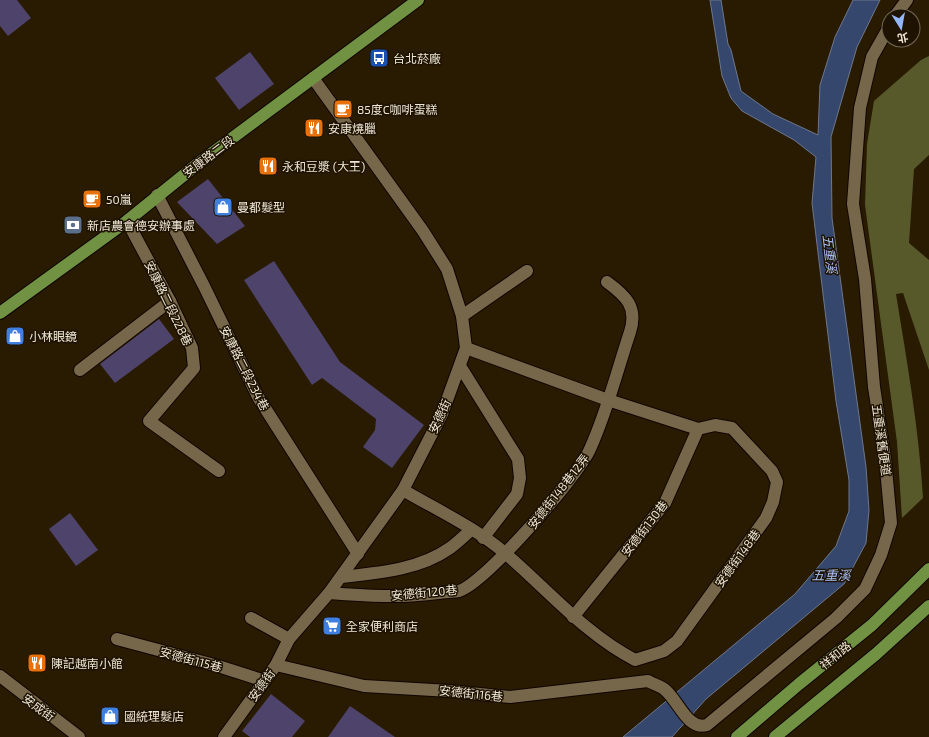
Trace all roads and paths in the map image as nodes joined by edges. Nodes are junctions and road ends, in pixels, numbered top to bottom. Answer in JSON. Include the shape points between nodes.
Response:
{"nodes":[{"id":1,"x":418,"y":0,"type":"edge"},
{"id":2,"x":881,"y":41,"type":"edge"},
{"id":3,"x":313,"y":78,"type":"junction"},
{"id":4,"x":157,"y":195,"type":"junction"},
{"id":5,"x":127,"y":221,"type":"junction"},
{"id":6,"x":527,"y":271,"type":"dead end"},
{"id":7,"x":607,"y":282,"type":"dead end"},
{"id":8,"x":170,"y":301,"type":"junction"},
{"id":9,"x":0,"y":314,"type":"edge"},
{"id":10,"x":462,"y":316,"type":"junction"},
{"id":11,"x":466,"y":348,"type":"junction"},
{"id":12,"x":460,"y":366,"type":"junction"},
{"id":13,"x":80,"y":370,"type":"dead end"},
{"id":14,"x":608,"y":400,"type":"junction"},
{"id":15,"x":698,"y":429,"type":"junction"},
{"id":16,"x":219,"y":471,"type":"dead end"},
{"id":17,"x":403,"y":490,"type":"junction"},
{"id":18,"x":471,"y":530,"type":"junction"},
{"id":19,"x":483,"y":538,"type":"junction"},
{"id":20,"x":505,"y":553,"type":"junction"},
{"id":21,"x":358,"y":554,"type":"junction"},
{"id":22,"x":929,"y":568,"type":"edge"},
{"id":23,"x":341,"y":577,"type":"junction"},
{"id":24,"x":329,"y":593,"type":"junction"},
{"id":25,"x":929,"y":606,"type":"edge"},
{"id":26,"x":574,"y":617,"type":"junction"},
{"id":27,"x":251,"y":618,"type":"dead end"},
{"id":28,"x":118,"y":639,"type":"dead end"},
{"id":29,"x":289,"y":640,"type":"junction"},
{"id":30,"x":276,"y":665,"type":"junction"},
{"id":31,"x":0,"y":676,"type":"edge"},
{"id":32,"x":265,"y":681,"type":"junction"},
{"id":33,"x":665,"y":690,"type":"joint"},
{"id":34,"x":79,"y":737,"type":"edge"},
{"id":35,"x":224,"y":737,"type":"edge"},
{"id":36,"x":737,"y":737,"type":"edge"},
{"id":37,"x":775,"y":737,"type":"edge"}],
"edges":[{"from":1,"to":3,"type":"main road","name":"安康路二段"},
{"from":2,"to":33,"type":"street","name":"五重溪舊便道","via":[[872,56],[860,108],[853,204],[865,279],[874,387],[886,466],[891,524],[881,556],[865,589],[836,618],[707,725],[693,723]]},
{"from":3,"to":4,"type":"main road","name":"安康路二段"},
{"from":3,"to":10,"type":"street","name":"安德街","via":[[423,231],[447,269]]},
{"from":4,"to":5,"type":"main road","name":"安康路二段"},
{"from":4,"to":21,"type":"street","name":"安康路二段234巷","via":[[258,397]]},
{"from":5,"to":8,"type":"street","name":"安康路二段228巷"},
{"from":5,"to":9,"type":"main road","name":"安康路二段"},
{"from":6,"to":10,"type":"street"},
{"from":7,"to":14,"type":"street","name":"安德街148巷12弄","via":[[630,304],[634,321]]},
{"from":8,"to":13,"type":"street"},
{"from":8,"to":16,"type":"street","name":"安康路二段228巷","via":[[192,348],[194,368],[149,421]]},
{"from":10,"to":11,"type":"street","name":"安德街"},
{"from":11,"to":12,"type":"street","name":"安德街"},
{"from":11,"to":14,"type":"street","name":"安德街148巷"},
{"from":12,"to":17,"type":"street","name":"安德街","via":[[442,414]]},
{"from":12,"to":19,"type":"street","via":[[518,459],[520,478],[517,494]]},
{"from":14,"to":15,"type":"street","name":"安德街148巷"},
{"from":14,"to":20,"type":"street","name":"安德街148巷12弄","via":[[590,450],[577,470]]},
{"from":15,"to":26,"type":"street","name":"安德街130巷","via":[[664,503]]},
{"from":15,"to":26,"type":"street","name":"安德街148巷","via":[[715,425],[732,428],[772,471],[777,482],[773,502],[766,518],[677,641],[664,651],[635,660],[620,652]]},
{"from":17,"to":18,"type":"street","name":"安德街148巷"},
{"from":17,"to":21,"type":"street","name":"安德街"},
{"from":18,"to":19,"type":"street","name":"安德街148巷"},
{"from":18,"to":23,"type":"street","via":[[450,549],[423,562],[378,573]]},
{"from":19,"to":20,"type":"street","name":"安德街148巷"},
{"from":20,"to":24,"type":"street","name":"安德街120巷","via":[[475,583],[460,590],[424,595],[371,596]]},
{"from":20,"to":26,"type":"street","name":"安德街148巷"},
{"from":21,"to":23,"type":"street","name":"安德街"},
{"from":22,"to":36,"type":"main road","name":"祥和路","via":[[872,625]]},
{"from":23,"to":24,"type":"street","name":"安德街"},
{"from":24,"to":29,"type":"street","name":"安德街"},
{"from":25,"to":37,"type":"main road","via":[[876,654]]},
{"from":27,"to":29,"type":"street"},
{"from":28,"to":32,"type":"street","name":"安德街115巷"},
{"from":29,"to":30,"type":"street","name":"安德街"},
{"from":30,"to":32,"type":"street","name":"安德街"},
{"from":30,"to":33,"type":"street","name":"安德街116巷","via":[[364,686],[450,690],[510,697],[648,681]]},
{"from":31,"to":34,"type":"street","name":"安成街"},
{"from":32,"to":35,"type":"street","name":"安德街"}]}
